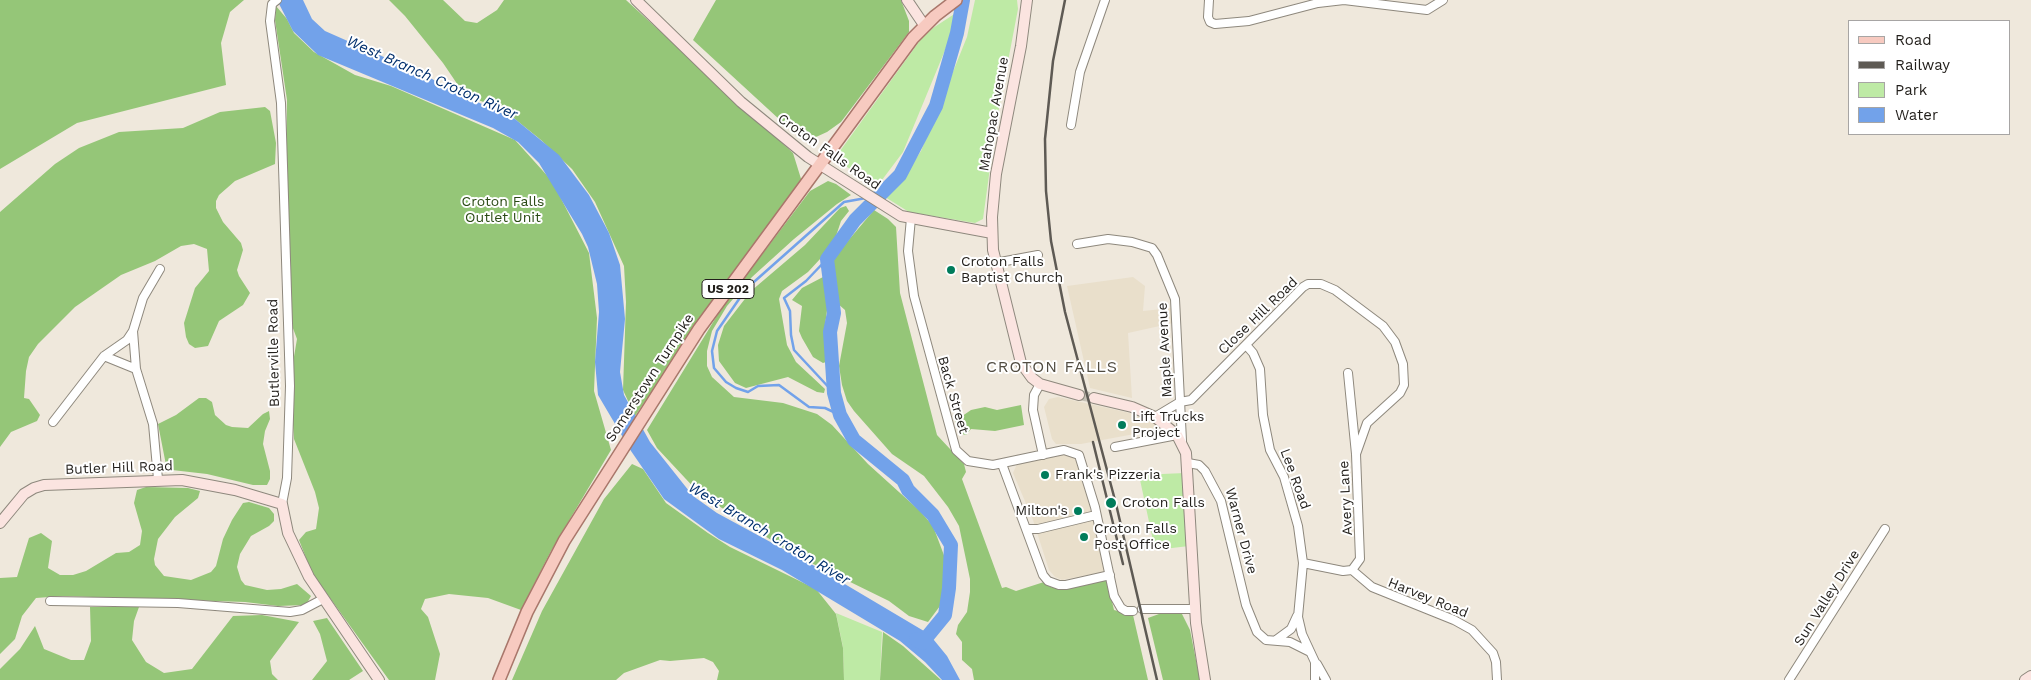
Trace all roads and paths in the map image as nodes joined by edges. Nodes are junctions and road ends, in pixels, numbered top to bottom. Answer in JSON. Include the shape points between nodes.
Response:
{"nodes":[{"id":1,"x":276,"y":0,"type":"edge"},
{"id":2,"x":636,"y":0,"type":"edge"},
{"id":3,"x":907,"y":0,"type":"edge"},
{"id":4,"x":956,"y":0,"type":"edge"},
{"id":5,"x":1026,"y":0,"type":"edge"},
{"id":6,"x":1105,"y":0,"type":"edge"},
{"id":7,"x":1209,"y":0,"type":"edge"},
{"id":8,"x":1443,"y":0,"type":"edge"},
{"id":9,"x":924,"y":25,"type":"junction"},
{"id":10,"x":1071,"y":125,"type":"dead end"},
{"id":11,"x":820,"y":164,"type":"junction"},
{"id":12,"x":911,"y":218,"type":"junction"},
{"id":13,"x":992,"y":233,"type":"junction"},
{"id":14,"x":1077,"y":244,"type":"dead end"},
{"id":15,"x":1038,"y":255,"type":"dead end"},
{"id":16,"x":995,"y":263,"type":"junction"},
{"id":17,"x":160,"y":269,"type":"dead end"},
{"id":18,"x":133,"y":331,"type":"junction"},
{"id":19,"x":1246,"y":345,"type":"junction"},
{"id":20,"x":104,"y":356,"type":"junction"},
{"id":21,"x":136,"y":369,"type":"junction"},
{"id":22,"x":1348,"y":373,"type":"dead end"},
{"id":23,"x":1040,"y":384,"type":"junction"},
{"id":24,"x":1079,"y":395,"type":"tunnel mouth"},
{"id":25,"x":1094,"y":398,"type":"tunnel mouth"},
{"id":26,"x":1180,"y":402,"type":"junction"},
{"id":27,"x":1155,"y":417,"type":"junction"},
{"id":28,"x":53,"y":422,"type":"dead end"},
{"id":29,"x":1179,"y":439,"type":"junction"},
{"id":30,"x":1114,"y":447,"type":"dead end"},
{"id":31,"x":1356,"y":454,"type":"junction"},
{"id":32,"x":1043,"y":455,"type":"junction"},
{"id":33,"x":1188,"y":462,"type":"junction"},
{"id":34,"x":1002,"y":464,"type":"junction"},
{"id":35,"x":158,"y":479,"type":"junction"},
{"id":36,"x":282,"y":504,"type":"junction"},
{"id":37,"x":1096,"y":515,"type":"junction"},
{"id":38,"x":0,"y":523,"type":"edge"},
{"id":39,"x":1027,"y":529,"type":"junction"},
{"id":40,"x":1885,"y":529,"type":"dead end"},
{"id":41,"x":1303,"y":563,"type":"junction"},
{"id":42,"x":1352,"y":570,"type":"junction"},
{"id":43,"x":1110,"y":575,"type":"junction"},
{"id":44,"x":323,"y":599,"type":"junction"},
{"id":45,"x":50,"y":601,"type":"dead end"},
{"id":46,"x":1142,"y":609,"type":"dead end"},
{"id":47,"x":1195,"y":609,"type":"junction"},
{"id":48,"x":1298,"y":610,"type":"junction"},
{"id":49,"x":1133,"y":611,"type":"dead end"},
{"id":50,"x":1273,"y":641,"type":"junction"},
{"id":51,"x":1311,"y":654,"type":"junction"},
{"id":52,"x":1315,"y":662,"type":"junction"},
{"id":53,"x":2031,"y":676,"type":"edge"},
{"id":54,"x":379,"y":680,"type":"edge"},
{"id":55,"x":499,"y":680,"type":"edge"},
{"id":56,"x":1205,"y":680,"type":"edge"},
{"id":57,"x":1315,"y":680,"type":"edge"},
{"id":58,"x":1326,"y":680,"type":"edge"},
{"id":59,"x":1497,"y":680,"type":"edge"},
{"id":60,"x":1789,"y":680,"type":"edge"},
{"id":61,"x":2025,"y":680,"type":"edge"}],
"edges":[{"from":1,"to":36,"type":"street","name":"Butlerville Road","via":[[270,8],[270,21],[281,103],[290,386],[287,478]]},
{"from":2,"to":11,"type":"street","name":"Croton Falls Road","via":[[741,102],[784,139]]},
{"from":3,"to":9,"type":"street"},
{"from":4,"to":9,"type":"main road","name":"Somerstown Turnpike","number":"US 202"},
{"from":5,"to":13,"type":"street","name":"Mahopac Avenue","via":[[997,167]]},
{"from":6,"to":10,"type":"street","via":[[1080,72]]},
{"from":7,"to":8,"type":"street","via":[[1208,17],[1215,24],[1248,21],[1318,3],[1344,0],[1427,10]]},
{"from":9,"to":11,"type":"main road","name":"Somerstown Turnpike","number":"US 202"},
{"from":11,"to":12,"type":"street","name":"Croton Falls Road","via":[[892,212]]},
{"from":11,"to":55,"type":"main road","name":"Somerstown Turnpike","number":"US 202","via":[[710,313],[622,448],[551,564]]},
{"from":12,"to":13,"type":"street","name":"Croton Falls Road"},
{"from":12,"to":34,"type":"street","name":"Back Street","via":[[908,251],[914,296],[954,444],[968,461]]},
{"from":13,"to":16,"type":"street","name":"Mahopac Avenue"},
{"from":14,"to":26,"type":"street","name":"Maple Avenue","via":[[1121,240],[1141,244],[1155,252],[1175,299]]},
{"from":15,"to":16,"type":"street"},
{"from":16,"to":23,"type":"street","name":"Mahopac Avenue","via":[[1021,363]]},
{"from":17,"to":18,"type":"street","via":[[144,298]]},
{"from":18,"to":20,"type":"street"},
{"from":18,"to":21,"type":"street"},
{"from":19,"to":26,"type":"street","name":"Close Hill Road","via":[[1191,400]]},
{"from":19,"to":31,"type":"street","name":"Close Hill Road","via":[[1303,288],[1314,284],[1335,290],[1383,326],[1404,364],[1404,384],[1392,401],[1367,423]]},
{"from":19,"to":41,"type":"street","name":"Lee Road","via":[[1260,368],[1268,440],[1284,477],[1295,515]]},
{"from":20,"to":21,"type":"street"},
{"from":20,"to":28,"type":"street"},
{"from":21,"to":35,"type":"street","via":[[153,424]]},
{"from":22,"to":31,"type":"street","name":"Avery Lane"},
{"from":23,"to":24,"type":"street"},
{"from":23,"to":32,"type":"street","via":[[1032,402]]},
{"from":25,"to":27,"type":"street","via":[[1132,407]]},
{"from":26,"to":27,"type":"street","name":"Close Hill Road"},
{"from":26,"to":29,"type":"street","name":"Maple Avenue"},
{"from":27,"to":29,"type":"street"},
{"from":29,"to":30,"type":"street"},
{"from":29,"to":33,"type":"street"},
{"from":31,"to":42,"type":"street","name":"Avery Lane","via":[[1361,552]]},
{"from":32,"to":34,"type":"street","name":"Back Street"},
{"from":32,"to":37,"type":"street","name":"Back Street","via":[[1064,450],[1079,455]]},
{"from":33,"to":47,"type":"street"},
{"from":33,"to":50,"type":"street","name":"Warner Drive","via":[[1199,466],[1215,488],[1250,618],[1262,637]]},
{"from":34,"to":39,"type":"street"},
{"from":35,"to":36,"type":"street","name":"Butler Hill Road","via":[[209,484]]},
{"from":35,"to":38,"type":"street","name":"Butler Hill Road","via":[[44,485],[24,494]]},
{"from":36,"to":44,"type":"street","name":"Butlerville Road","via":[[293,546]]},
{"from":37,"to":39,"type":"street"},
{"from":37,"to":43,"type":"street"},
{"from":39,"to":43,"type":"street","via":[[1044,576],[1052,583],[1066,585]]},
{"from":40,"to":60,"type":"street","name":"Sun Valley Drive"},
{"from":41,"to":42,"type":"street","via":[[1335,571]]},
{"from":41,"to":48,"type":"street","name":"Lee Road"},
{"from":42,"to":59,"type":"street","name":"Harvey Road","via":[[1377,590],[1472,630],[1493,653]]},
{"from":43,"to":49,"type":"street","via":[[1117,602],[1126,611]]},
{"from":44,"to":45,"type":"street","via":[[302,610],[290,612],[178,603]]},
{"from":44,"to":54,"type":"street","name":"Butlerville Road"},
{"from":46,"to":47,"type":"street"},
{"from":47,"to":56,"type":"street"},
{"from":48,"to":50,"type":"street","via":[[1291,629]]},
{"from":48,"to":51,"type":"street","name":"Lee Road","via":[[1299,624]]},
{"from":50,"to":51,"type":"street","via":[[1298,644]]},
{"from":51,"to":52,"type":"street","name":"Lee Road"},
{"from":52,"to":57,"type":"street"},
{"from":52,"to":58,"type":"street"},
{"from":53,"to":61,"type":"street"}]}
